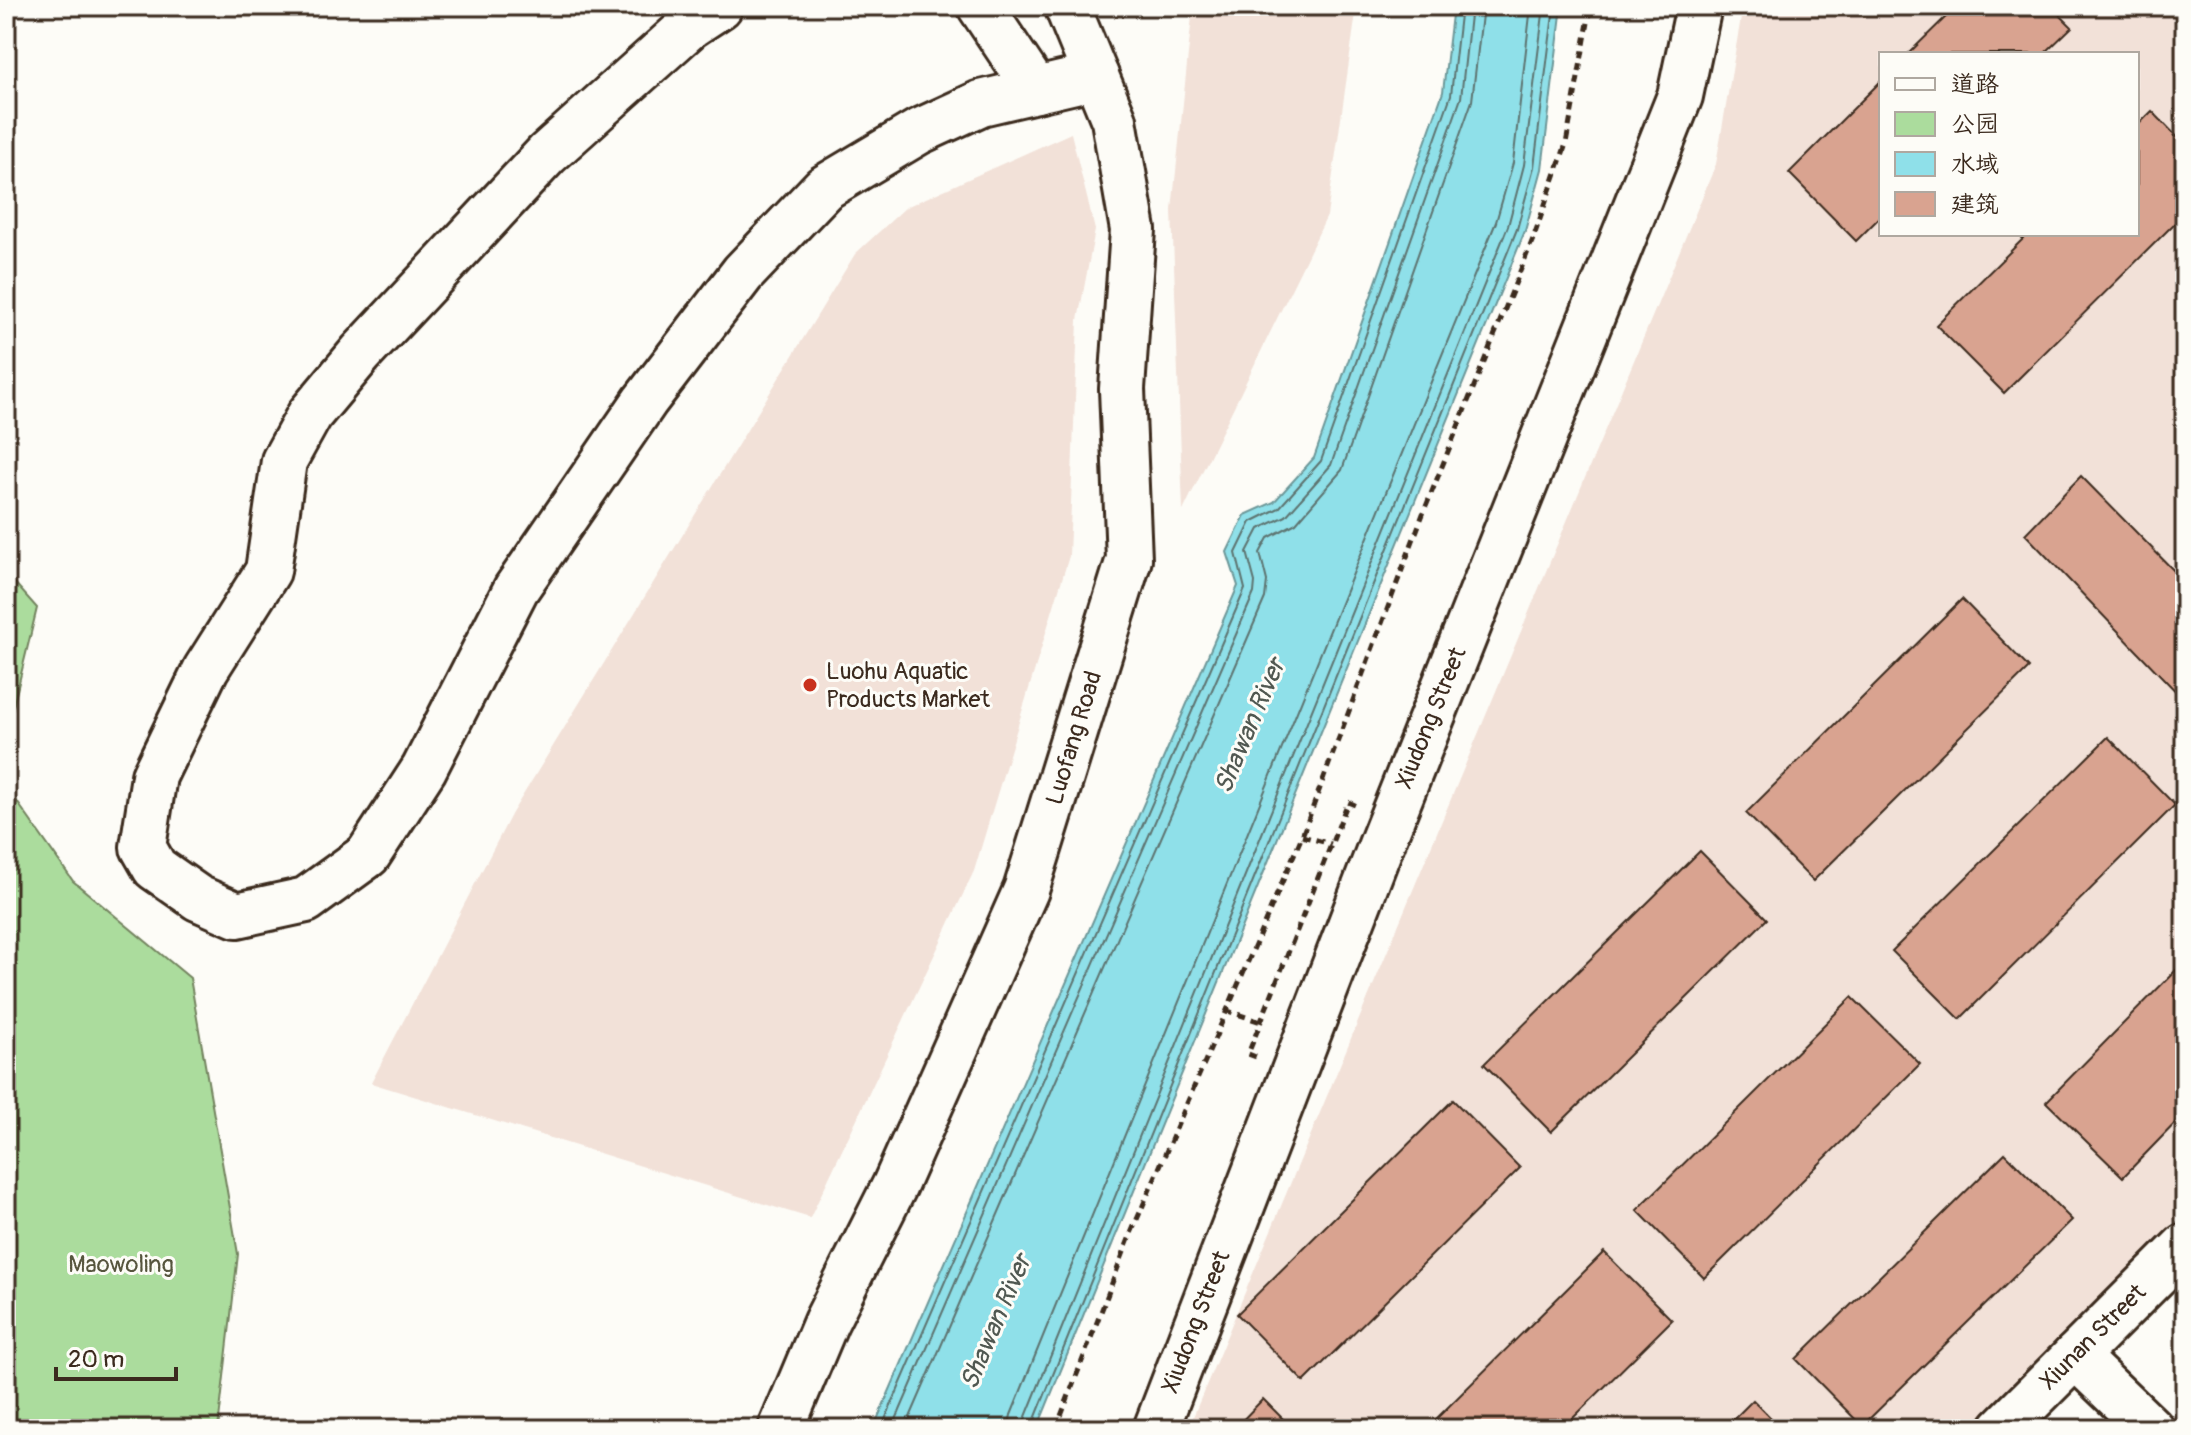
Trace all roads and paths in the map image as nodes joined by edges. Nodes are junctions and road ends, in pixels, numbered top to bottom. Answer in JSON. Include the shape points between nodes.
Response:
{"nodes":[{"id":1,"x":720,"y":6,"type":"edge"},
{"id":2,"x":980,"y":6,"type":"edge"},
{"id":3,"x":1067,"y":6,"type":"edge"},
{"id":4,"x":1591,"y":6,"type":"edge"},
{"id":5,"x":1699,"y":6,"type":"edge"},
{"id":6,"x":1096,"y":76,"type":"junction"},
{"id":7,"x":1036,"y":90,"type":"junction"},
{"id":8,"x":1348,"y":802,"type":"dead end"},
{"id":9,"x":1302,"y":836,"type":"junction"},
{"id":10,"x":1331,"y":844,"type":"junction"},
{"id":11,"x":1225,"y":1010,"type":"junction"},
{"id":12,"x":1261,"y":1022,"type":"junction"},
{"id":13,"x":1248,"y":1054,"type":"dead end"},
{"id":14,"x":2185,"y":1246,"type":"edge"},
{"id":15,"x":2075,"y":1356,"type":"junction"},
{"id":16,"x":781,"y":1429,"type":"edge"},
{"id":17,"x":1056,"y":1429,"type":"edge"},
{"id":18,"x":1156,"y":1429,"type":"edge"},
{"id":19,"x":2002,"y":1429,"type":"edge"},
{"id":20,"x":2151,"y":1429,"type":"edge"}],
"edges":[{"from":1,"to":7,"type":"street","via":[[691,25],[547,154],[310,414],[284,461],[268,571],[206,669],[154,776],[143,847],[155,868],[198,898],[237,915],[306,900],[368,855],[424,769],[516,589],[645,401],[743,273],[824,188],[981,103]]},
{"from":2,"to":7,"type":"street"},
{"from":3,"to":6,"type":"street","name":"Luofang Road"},
{"from":4,"to":9,"type":"path","via":[[1566,144],[1538,225]]},
{"from":5,"to":18,"type":"street","name":"Xiudong Street","via":[[1680,96],[1383,840]]},
{"from":6,"to":7,"type":"street"},
{"from":6,"to":16,"type":"street","name":"Luofang Road","via":[[1114,120],[1133,230],[1122,389],[1129,559],[1026,890]]},
{"from":8,"to":10,"type":"path"},
{"from":9,"to":10,"type":"path"},
{"from":9,"to":11,"type":"path"},
{"from":10,"to":12,"type":"path"},
{"from":11,"to":12,"type":"path"},
{"from":11,"to":17,"type":"path"},
{"from":12,"to":13,"type":"path"},
{"from":14,"to":15,"type":"street","name":"Xiunan Street"},
{"from":15,"to":19,"type":"street","name":"Xiunan Street"},
{"from":15,"to":20,"type":"street"}]}
